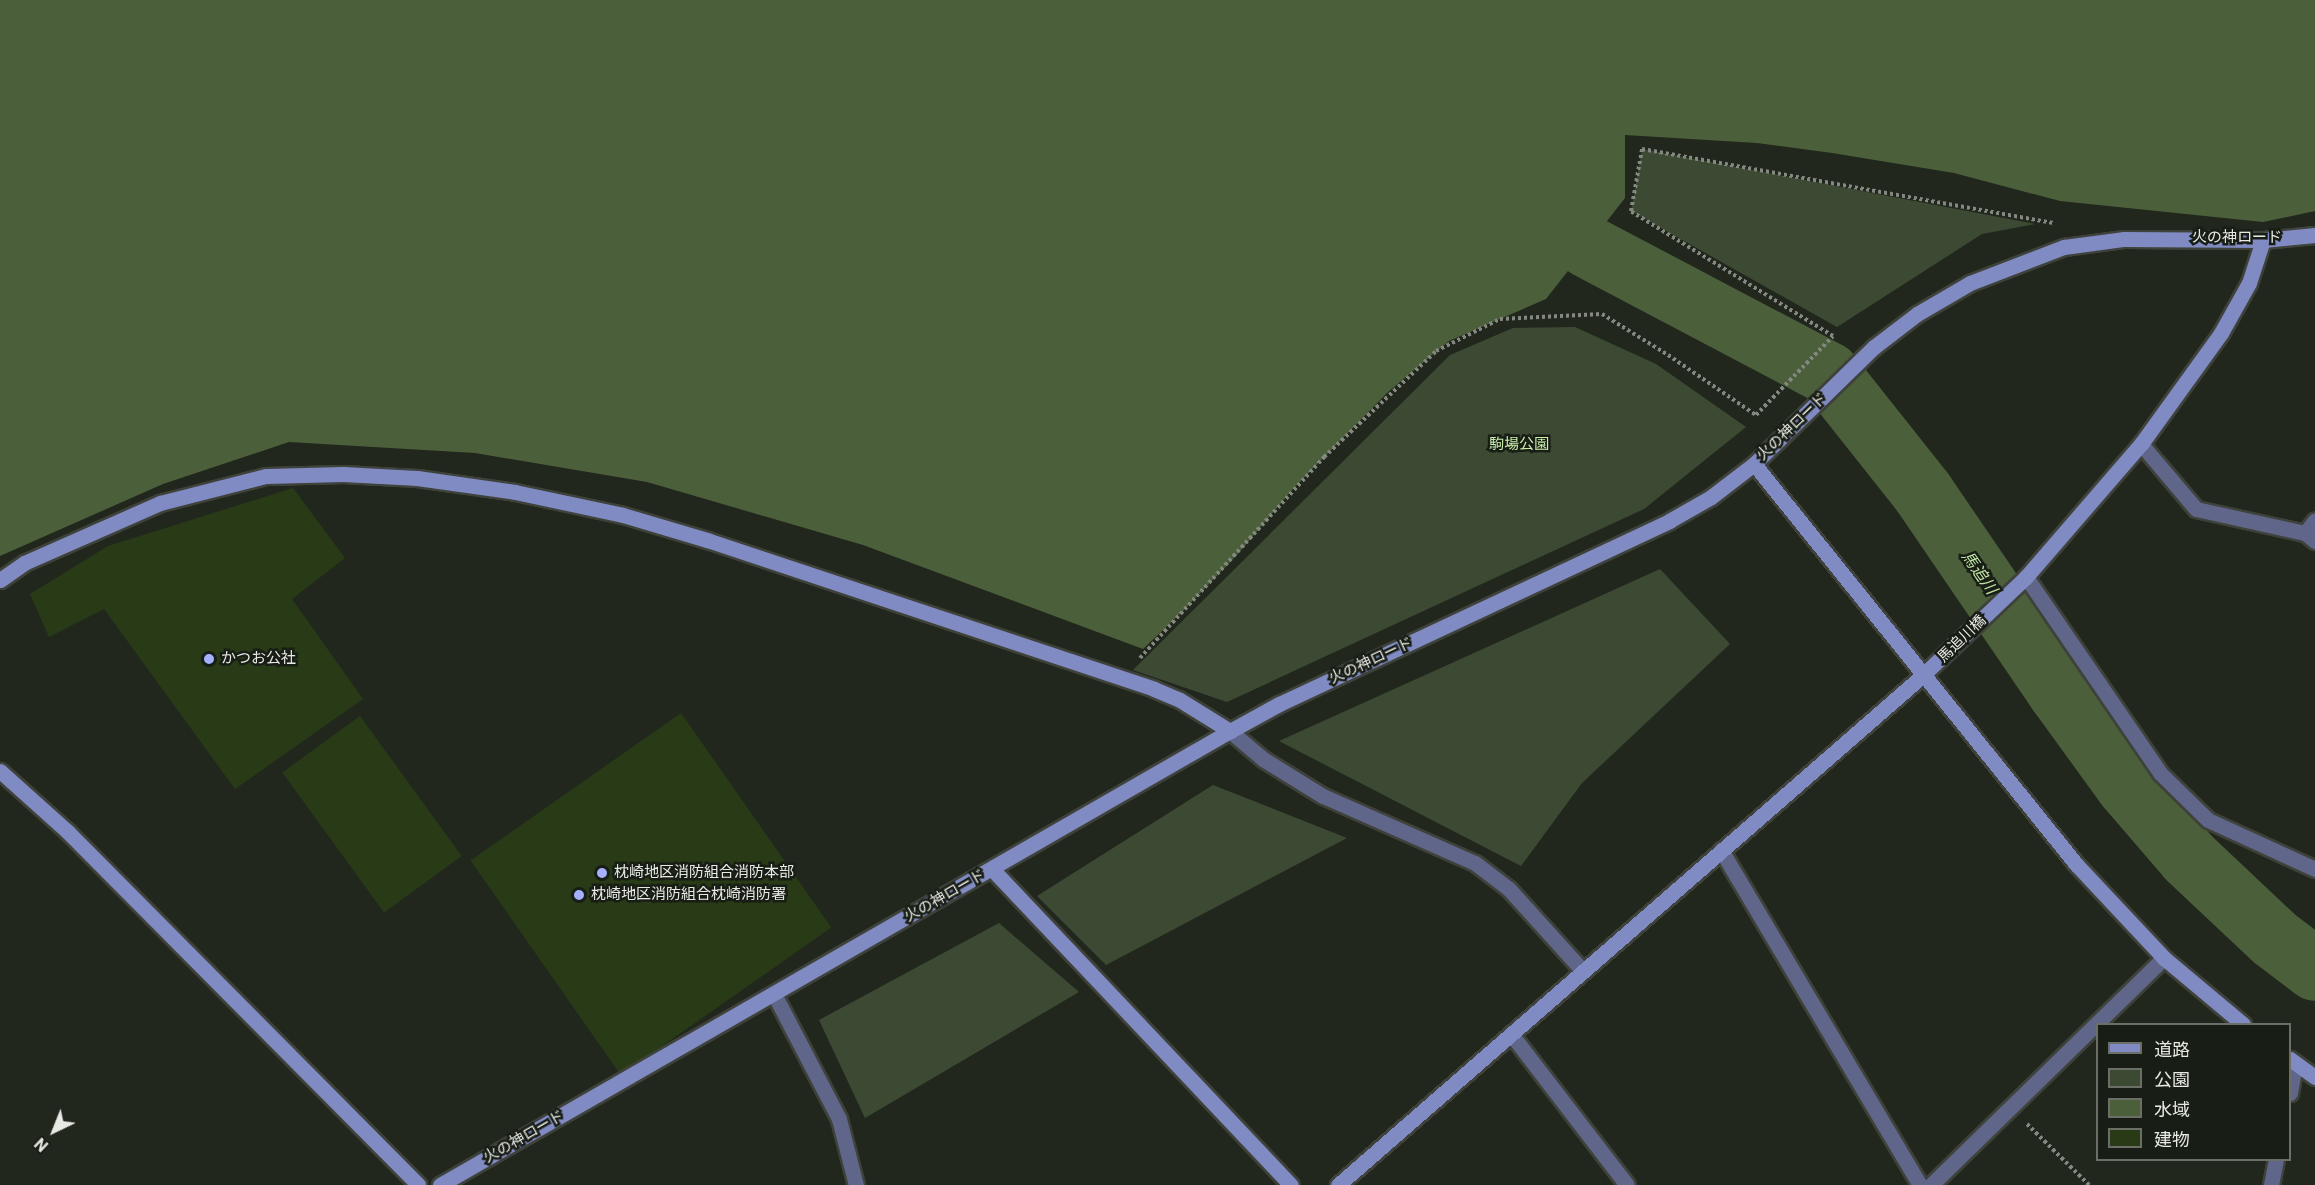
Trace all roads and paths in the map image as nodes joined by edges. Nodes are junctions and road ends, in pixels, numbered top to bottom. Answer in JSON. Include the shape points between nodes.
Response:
{"nodes":[{"id":1,"x":2055,"y":224,"type":"dead end"},
{"id":2,"x":2315,"y":235,"type":"edge"},
{"id":3,"x":2263,"y":240,"type":"junction"},
{"id":4,"x":2141,"y":444,"type":"junction"},
{"id":5,"x":1754,"y":464,"type":"junction"},
{"id":6,"x":2315,"y":520,"type":"edge"},
{"id":7,"x":2310,"y":537,"type":"edge"},
{"id":8,"x":2026,"y":577,"type":"junction"},
{"id":9,"x":0,"y":580,"type":"edge"},
{"id":10,"x":1923,"y":675,"type":"junction"},
{"id":11,"x":1122,"y":678,"type":"junction"},
{"id":12,"x":1230,"y":731,"type":"junction"},
{"id":13,"x":0,"y":771,"type":"edge"},
{"id":14,"x":1721,"y":850,"type":"junction"},
{"id":15,"x":992,"y":869,"type":"junction"},
{"id":16,"x":2315,"y":869,"type":"edge"},
{"id":17,"x":2164,"y":958,"type":"junction"},
{"id":18,"x":1582,"y":970,"type":"junction"},
{"id":19,"x":774,"y":994,"type":"junction"},
{"id":20,"x":2099,"y":1023,"type":"edge"},
{"id":21,"x":2242,"y":1023,"type":"edge"},
{"id":22,"x":2096,"y":1026,"type":"edge"},
{"id":23,"x":1511,"y":1034,"type":"junction"},
{"id":24,"x":2292,"y":1061,"type":"edge"},
{"id":25,"x":2315,"y":1077,"type":"edge"},
{"id":26,"x":2012,"y":1109,"type":"junction"},
{"id":27,"x":2276,"y":1161,"type":"edge"},
{"id":28,"x":418,"y":1185,"type":"edge"},
{"id":29,"x":440,"y":1185,"type":"edge"},
{"id":30,"x":856,"y":1185,"type":"edge"},
{"id":31,"x":1291,"y":1185,"type":"edge"},
{"id":32,"x":1338,"y":1185,"type":"edge"},
{"id":33,"x":1627,"y":1185,"type":"edge"},
{"id":34,"x":1920,"y":1185,"type":"edge"},
{"id":35,"x":1931,"y":1185,"type":"edge"},
{"id":36,"x":2089,"y":1185,"type":"edge"},
{"id":37,"x":2271,"y":1185,"type":"edge"}],
"edges":[{"from":1,"to":11,"type":"path","via":[[1642,149],[1631,211],[1833,336],[1756,415],[1602,314],[1500,319],[1436,351],[1324,457]]},
{"from":2,"to":3,"type":"street","name":"火の神ロード"},
{"from":3,"to":4,"type":"street","name":"馬追川橋","via":[[2249,283],[2221,333]]},
{"from":3,"to":5,"type":"street","name":"火の神ロード","via":[[2124,238],[2064,247],[1970,283],[1917,314],[1874,346]]},
{"from":4,"to":7,"type":"street","via":[[2196,509]]},
{"from":4,"to":8,"type":"street","name":"馬追川橋"},
{"from":5,"to":10,"type":"street"},
{"from":5,"to":12,"type":"street","name":"火の神ロード","via":[[1711,497],[1669,521],[1279,704]]},
{"from":6,"to":7,"type":"street"},
{"from":8,"to":10,"type":"street","name":"馬追川橋"},
{"from":8,"to":16,"type":"street","via":[[2160,773],[2208,820]]},
{"from":9,"to":11,"type":"street","via":[[24,563],[160,503],[266,476],[343,474],[417,478],[515,492],[623,515]]},
{"from":10,"to":14,"type":"street","name":"馬追川橋"},
{"from":10,"to":17,"type":"street","via":[[2076,864]]},
{"from":11,"to":12,"type":"street","via":[[1180,700]]},
{"from":12,"to":15,"type":"street","name":"火の神ロード"},
{"from":12,"to":18,"type":"street","via":[[1263,759],[1323,795],[1475,863],[1509,889]]},
{"from":13,"to":28,"type":"street","via":[[68,832]]},
{"from":14,"to":18,"type":"street","name":"馬追川橋"},
{"from":14,"to":34,"type":"street"},
{"from":15,"to":19,"type":"street","name":"火の神ロード"},
{"from":15,"to":31,"type":"street"},
{"from":17,"to":20,"type":"street"},
{"from":17,"to":21,"type":"street"},
{"from":18,"to":23,"type":"street","name":"馬追川橋"},
{"from":19,"to":29,"type":"street","name":"火の神ロード"},
{"from":19,"to":30,"type":"street","via":[[839,1119]]},
{"from":22,"to":26,"type":"street"},
{"from":23,"to":32,"type":"street","name":"馬追川橋"},
{"from":23,"to":33,"type":"street"},
{"from":24,"to":25,"type":"street"},
{"from":26,"to":35,"type":"street"},
{"from":26,"to":36,"type":"path"},
{"from":27,"to":37,"type":"street"}]}
